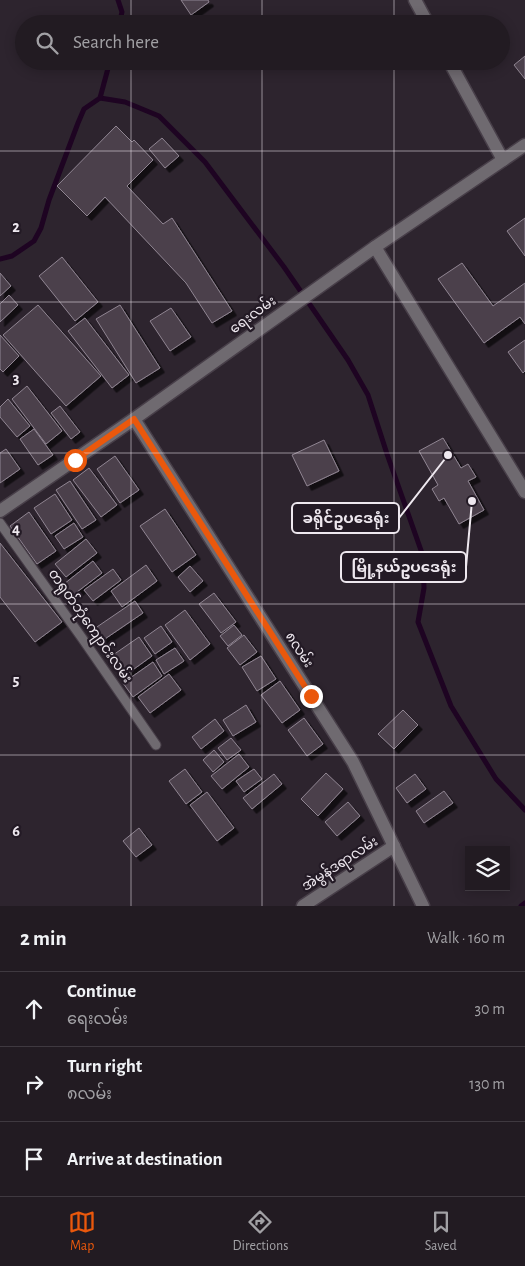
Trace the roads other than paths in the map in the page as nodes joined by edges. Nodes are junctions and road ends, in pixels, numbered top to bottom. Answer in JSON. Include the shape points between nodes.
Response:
{"nodes":[{"id":1,"x":415,"y":0,"type":"edge"},
{"id":2,"x":423,"y":15,"type":"edge"},
{"id":3,"x":453,"y":70,"type":"edge"},
{"id":4,"x":525,"y":144,"type":"edge"},
{"id":5,"x":503,"y":160,"type":"junction"},
{"id":6,"x":374,"y":247,"type":"junction"},
{"id":7,"x":134,"y":419,"type":"junction"},
{"id":8,"x":525,"y":492,"type":"edge"},
{"id":9,"x":0,"y":511,"type":"edge"},
{"id":10,"x":0,"y":522,"type":"edge"},
{"id":11,"x":156,"y":745,"type":"dead end"},
{"id":12,"x":394,"y":846,"type":"junction"},
{"id":13,"x":303,"y":906,"type":"edge"},
{"id":14,"x":424,"y":906,"type":"edge"}],
"edges":[{"from":1,"to":2,"type":"street"},
{"from":3,"to":5,"type":"street"},
{"from":4,"to":5,"type":"street","name":"ရေးလမ်း"},
{"from":5,"to":6,"type":"street","name":"ရေးလမ်း"},
{"from":6,"to":7,"type":"street","name":"ရေးလမ်း"},
{"from":6,"to":8,"type":"street"},
{"from":7,"to":9,"type":"street","name":"ရေးလမ်း"},
{"from":7,"to":12,"type":"street","name":"၈လမ်း","via":[[353,762]]},
{"from":10,"to":11,"type":"lane","name":"တရုတ်ဘုံကျောင်းလမ်း"},
{"from":12,"to":13,"type":"street","name":"အဲမွန်ဒရာလမ်း"},
{"from":12,"to":14,"type":"street","name":"၈လမ်း"}]}
